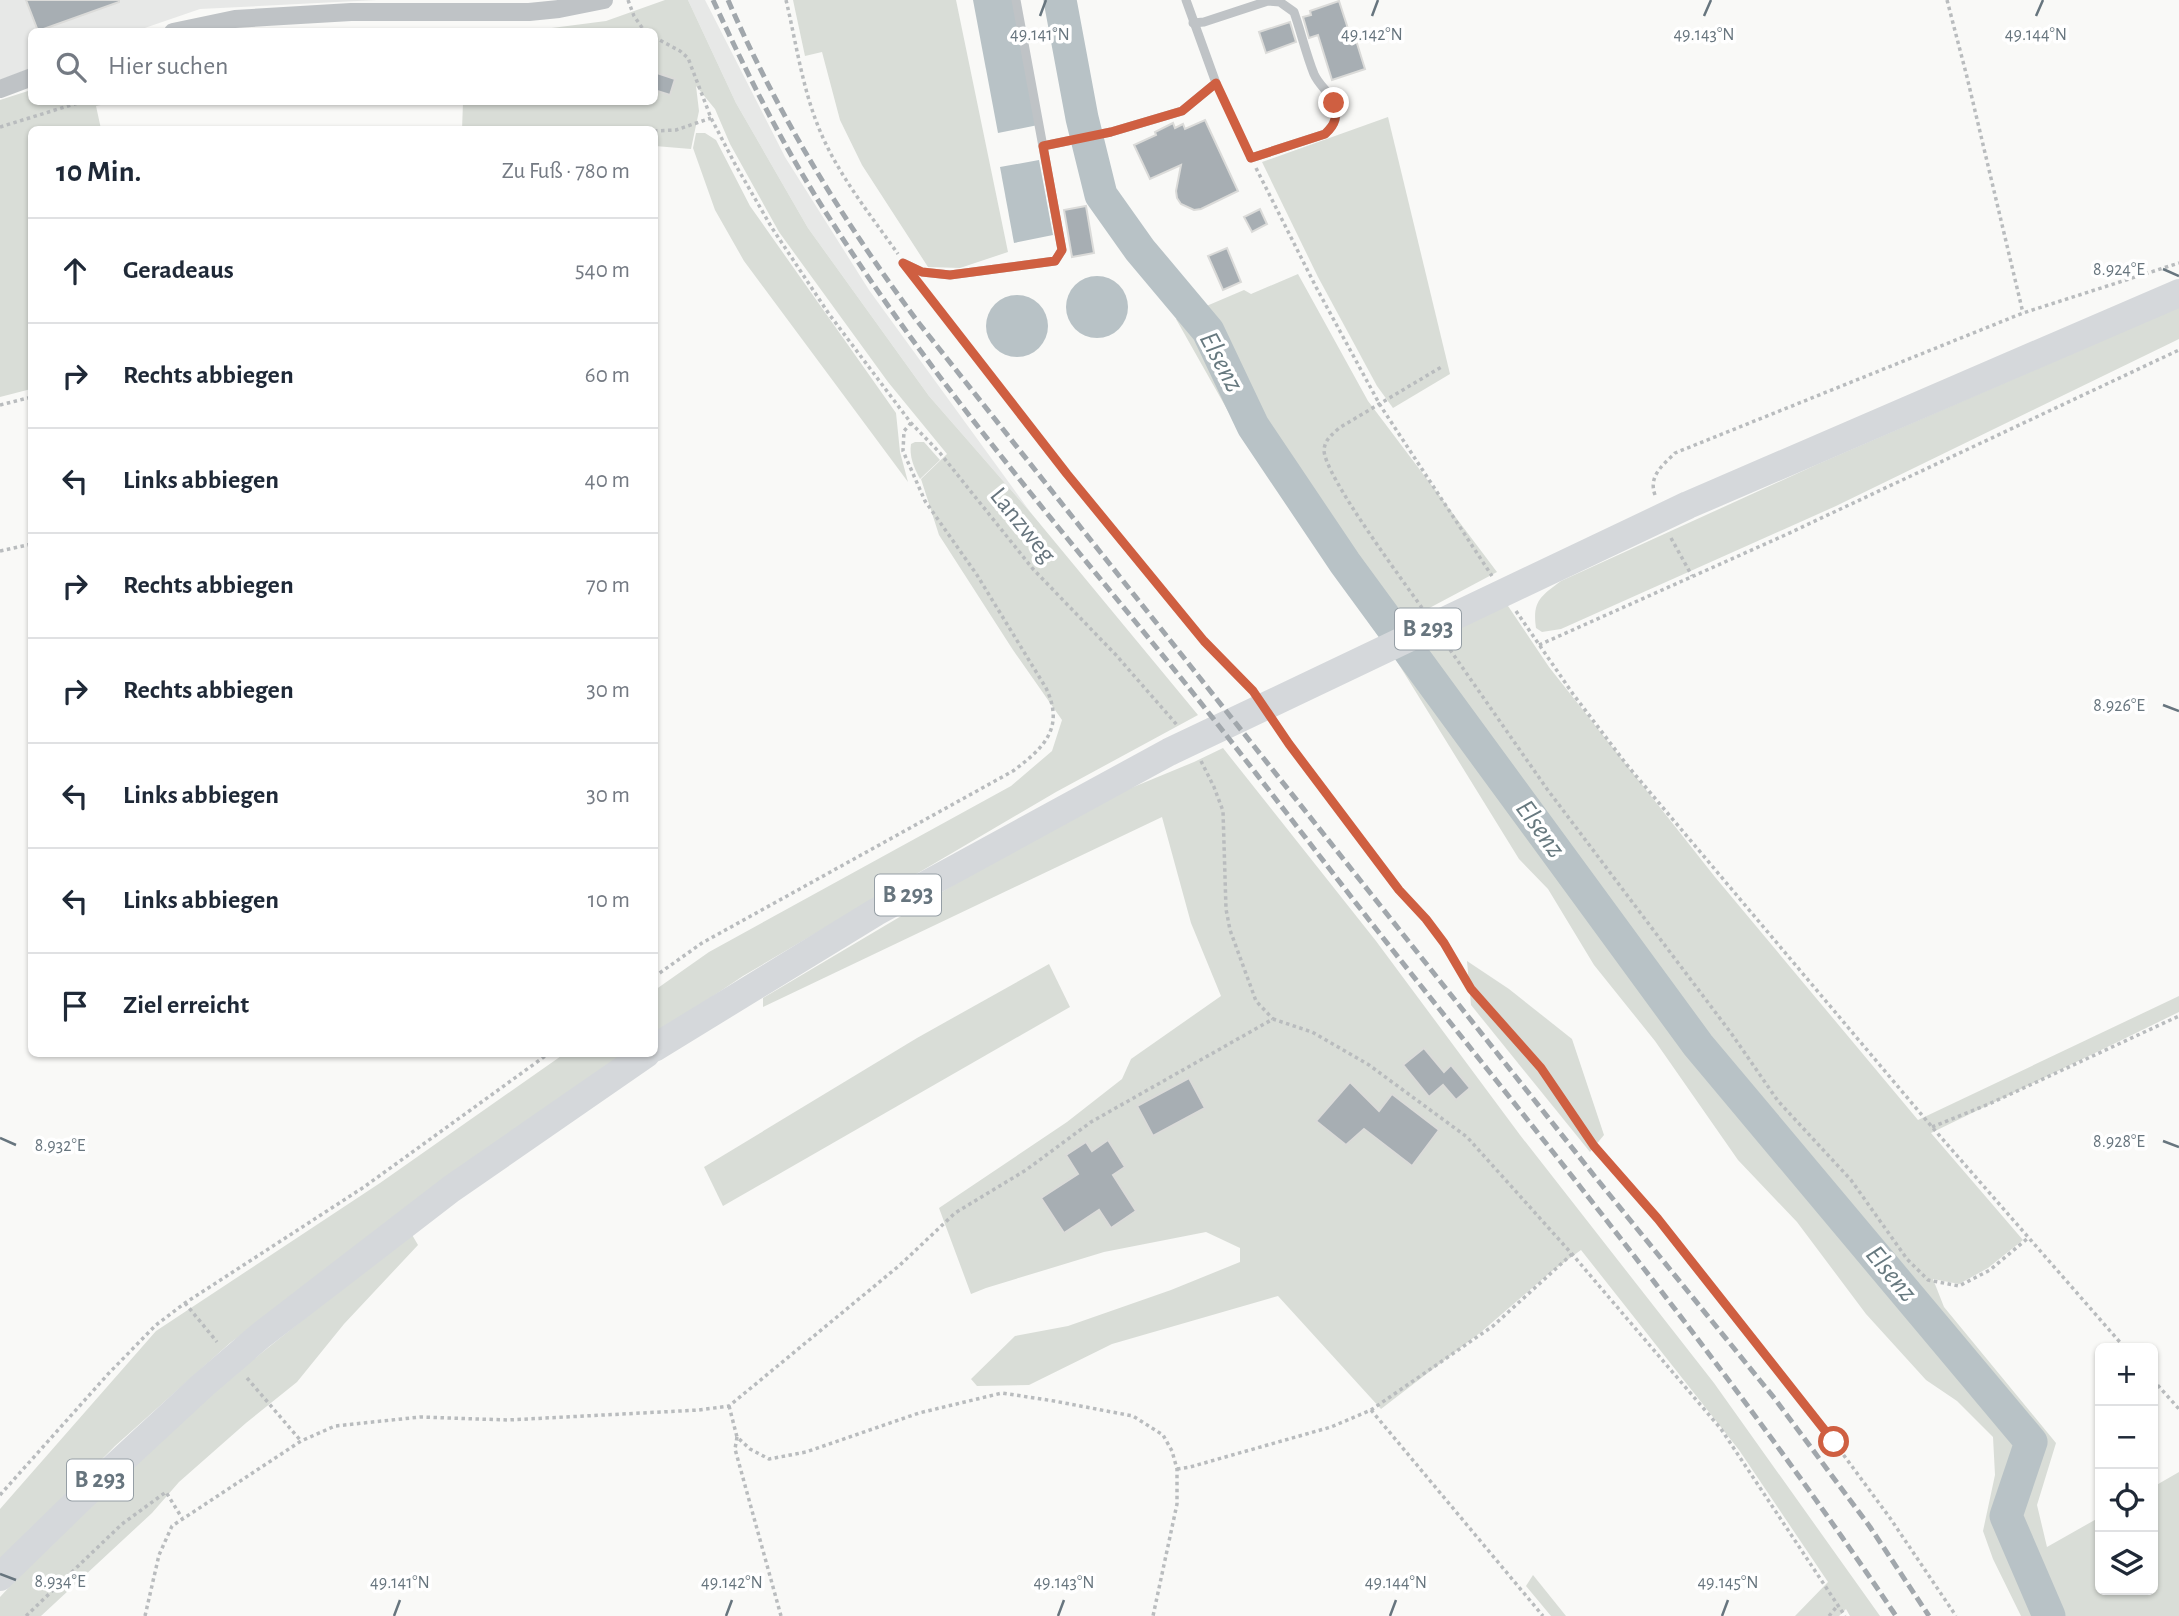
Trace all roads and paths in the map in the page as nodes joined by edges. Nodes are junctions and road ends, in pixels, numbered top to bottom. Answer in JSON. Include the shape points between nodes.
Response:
{"nodes":[{"id":1,"x":604,"y":0,"type":"edge"},
{"id":2,"x":628,"y":0,"type":"edge"},
{"id":3,"x":786,"y":0,"type":"edge"},
{"id":4,"x":1016,"y":0,"type":"edge"},
{"id":5,"x":1186,"y":0,"type":"edge"},
{"id":6,"x":1947,"y":0,"type":"edge"},
{"id":7,"x":1193,"y":23,"type":"junction"},
{"id":8,"x":192,"y":28,"type":"edge"},
{"id":9,"x":643,"y":28,"type":"edge"},
{"id":10,"x":658,"y":39,"type":"edge"},
{"id":11,"x":28,"y":78,"type":"edge"},
{"id":12,"x":1216,"y":83,"type":"junction"},
{"id":13,"x":0,"y":89,"type":"edge"},
{"id":14,"x":71,"y":105,"type":"edge"},
{"id":15,"x":711,"y":118,"type":"junction"},
{"id":16,"x":0,"y":127,"type":"edge"},
{"id":17,"x":658,"y":131,"type":"edge"},
{"id":18,"x":1043,"y":146,"type":"junction"},
{"id":19,"x":1251,"y":158,"type":"junction"},
{"id":20,"x":903,"y":263,"type":"junction"},
{"id":21,"x":2179,"y":263,"type":"edge"},
{"id":22,"x":2179,"y":293,"type":"edge"},
{"id":23,"x":2023,"y":313,"type":"junction"},
{"id":24,"x":2179,"y":350,"type":"edge"},
{"id":25,"x":1443,"y":366,"type":"dead end"},
{"id":26,"x":28,"y":398,"type":"edge"},
{"id":27,"x":0,"y":405,"type":"edge"},
{"id":28,"x":1380,"y":405,"type":"junction"},
{"id":29,"x":911,"y":423,"type":"junction"},
{"id":30,"x":1675,"y":453,"type":"dead end"},
{"id":31,"x":28,"y":545,"type":"edge"},
{"id":32,"x":0,"y":551,"type":"edge"},
{"id":33,"x":1497,"y":582,"type":"dead end"},
{"id":34,"x":1511,"y":603,"type":"dead end"},
{"id":35,"x":1423,"y":609,"type":"dead end"},
{"id":36,"x":1446,"y":643,"type":"dead end"},
{"id":37,"x":1539,"y":645,"type":"junction"},
{"id":38,"x":1253,"y":691,"type":"dead end"},
{"id":39,"x":1273,"y":718,"type":"dead end"},
{"id":40,"x":1182,"y":745,"type":"junction"},
{"id":41,"x":658,"y":974,"type":"edge"},
{"id":42,"x":2179,"y":1016,"type":"edge"},
{"id":43,"x":1273,"y":1019,"type":"junction"},
{"id":44,"x":658,"y":1046,"type":"edge"},
{"id":45,"x":544,"y":1057,"type":"edge"},
{"id":46,"x":642,"y":1057,"type":"edge"},
{"id":47,"x":1932,"y":1127,"type":"junction"},
{"id":48,"x":2028,"y":1238,"type":"junction"},
{"id":49,"x":1572,"y":1254,"type":"junction"},
{"id":50,"x":185,"y":1303,"type":"junction"},
{"id":51,"x":2121,"y":1343,"type":"edge"},
{"id":52,"x":219,"y":1344,"type":"dead end"},
{"id":53,"x":247,"y":1378,"type":"dead end"},
{"id":54,"x":2158,"y":1386,"type":"edge"},
{"id":55,"x":729,"y":1406,"type":"junction"},
{"id":56,"x":2179,"y":1409,"type":"edge"},
{"id":57,"x":1371,"y":1410,"type":"junction"},
{"id":58,"x":737,"y":1437,"type":"junction"},
{"id":59,"x":301,"y":1441,"type":"junction"},
{"id":60,"x":1177,"y":1469,"type":"junction"},
{"id":61,"x":0,"y":1495,"type":"edge"},
{"id":62,"x":183,"y":1518,"type":"junction"},
{"id":63,"x":0,"y":1577,"type":"edge"},
{"id":64,"x":1838,"y":1605,"type":"junction"},
{"id":65,"x":26,"y":1616,"type":"edge"},
{"id":66,"x":145,"y":1616,"type":"edge"},
{"id":67,"x":781,"y":1616,"type":"edge"},
{"id":68,"x":1153,"y":1616,"type":"edge"},
{"id":69,"x":1543,"y":1616,"type":"edge"},
{"id":70,"x":1829,"y":1616,"type":"edge"},
{"id":71,"x":1845,"y":1616,"type":"edge"},
{"id":72,"x":1956,"y":1616,"type":"edge"}],
"edges":[{"from":1,"to":8,"type":"street","via":[[529,12],[351,12],[235,19]]},
{"from":2,"to":9,"type":"path"},
{"from":3,"to":20,"type":"path","via":[[818,125],[836,162]]},
{"from":4,"to":18,"type":"lane"},
{"from":5,"to":7,"type":"lane"},
{"from":6,"to":23,"type":"path"},
{"from":7,"to":12,"type":"lane"},
{"from":7,"to":19,"type":"lane","via":[[1268,1],[1289,6],[1318,83],[1334,103],[1336,119],[1325,134]]},
{"from":10,"to":15,"type":"path","name":"Lanzweg","via":[[688,58]]},
{"from":11,"to":13,"type":"street"},
{"from":12,"to":18,"type":"lane","via":[[1182,111]]},
{"from":12,"to":19,"type":"path"},
{"from":14,"to":16,"type":"path"},
{"from":15,"to":17,"type":"path"},
{"from":15,"to":29,"type":"path","name":"Lanzweg","via":[[787,250]]},
{"from":18,"to":20,"type":"lane","via":[[1062,250],[1055,261],[950,275],[922,272]]},
{"from":19,"to":28,"type":"path"},
{"from":20,"to":38,"type":"path","via":[[1067,474],[1204,641]]},
{"from":21,"to":23,"type":"path"},
{"from":22,"to":40,"type":"main road","number":"B 293","via":[[1688,505]]},
{"from":23,"to":30,"type":"path"},
{"from":24,"to":37,"type":"path"},
{"from":25,"to":28,"type":"path"},
{"from":26,"to":27,"type":"path"},
{"from":28,"to":33,"type":"path"},
{"from":28,"to":35,"type":"path","via":[[1339,428],[1325,441],[1324,454],[1345,496]]},
{"from":29,"to":40,"type":"path","name":"Lanzweg","via":[[1033,569],[1148,690]]},
{"from":29,"to":41,"type":"path","via":[[903,440],[908,463],[925,501],[1046,688],[1053,703],[1049,735],[1035,755],[1013,771],[702,943]]},
{"from":31,"to":32,"type":"path"},
{"from":34,"to":37,"type":"path"},
{"from":36,"to":48,"type":"path","via":[[1547,789],[1777,1101],[1851,1180],[1907,1259],[1928,1280],[1959,1286],[1990,1270]]},
{"from":37,"to":47,"type":"path","via":[[1627,765]]},
{"from":39,"to":72,"type":"path","via":[[1399,890],[1444,943],[1471,989],[1541,1068],[1594,1146],[1658,1219],[1834,1442]]},
{"from":40,"to":43,"type":"path","name":"Lanzweg","via":[[1214,787],[1223,811],[1230,930],[1256,1001]]},
{"from":40,"to":44,"type":"main road","number":"B 293","via":[[876,912]]},
{"from":42,"to":47,"type":"path"},
{"from":43,"to":49,"type":"path","via":[[1312,1032],[1370,1065],[1467,1137]]},
{"from":43,"to":55,"type":"path","via":[[1091,1122],[956,1213]]},
{"from":45,"to":50,"type":"path","via":[[364,1187]]},
{"from":46,"to":63,"type":"main road","number":"B 293","via":[[451,1189],[260,1336]]},
{"from":47,"to":48,"type":"path"},
{"from":48,"to":51,"type":"path"},
{"from":49,"to":57,"type":"path","via":[[1493,1326]]},
{"from":49,"to":64,"type":"path","via":[[1721,1429]]},
{"from":50,"to":52,"type":"path"},
{"from":50,"to":61,"type":"path","via":[[109,1373]]},
{"from":53,"to":59,"type":"path"},
{"from":54,"to":56,"type":"path"},
{"from":55,"to":58,"type":"path"},
{"from":55,"to":59,"type":"path","via":[[508,1420],[376,1420],[335,1426]]},
{"from":57,"to":60,"type":"path","via":[[1331,1427]]},
{"from":57,"to":69,"type":"path"},
{"from":58,"to":60,"type":"path","via":[[769,1459],[1002,1393],[1133,1416],[1163,1435]]},
{"from":58,"to":67,"type":"path","via":[[735,1449]]},
{"from":59,"to":62,"type":"path"},
{"from":60,"to":68,"type":"path","via":[[1177,1504]]},
{"from":62,"to":65,"type":"path","via":[[166,1492],[122,1524]]},
{"from":62,"to":66,"type":"path","via":[[164,1539]]},
{"from":64,"to":70,"type":"path"},
{"from":64,"to":71,"type":"path"}]}
